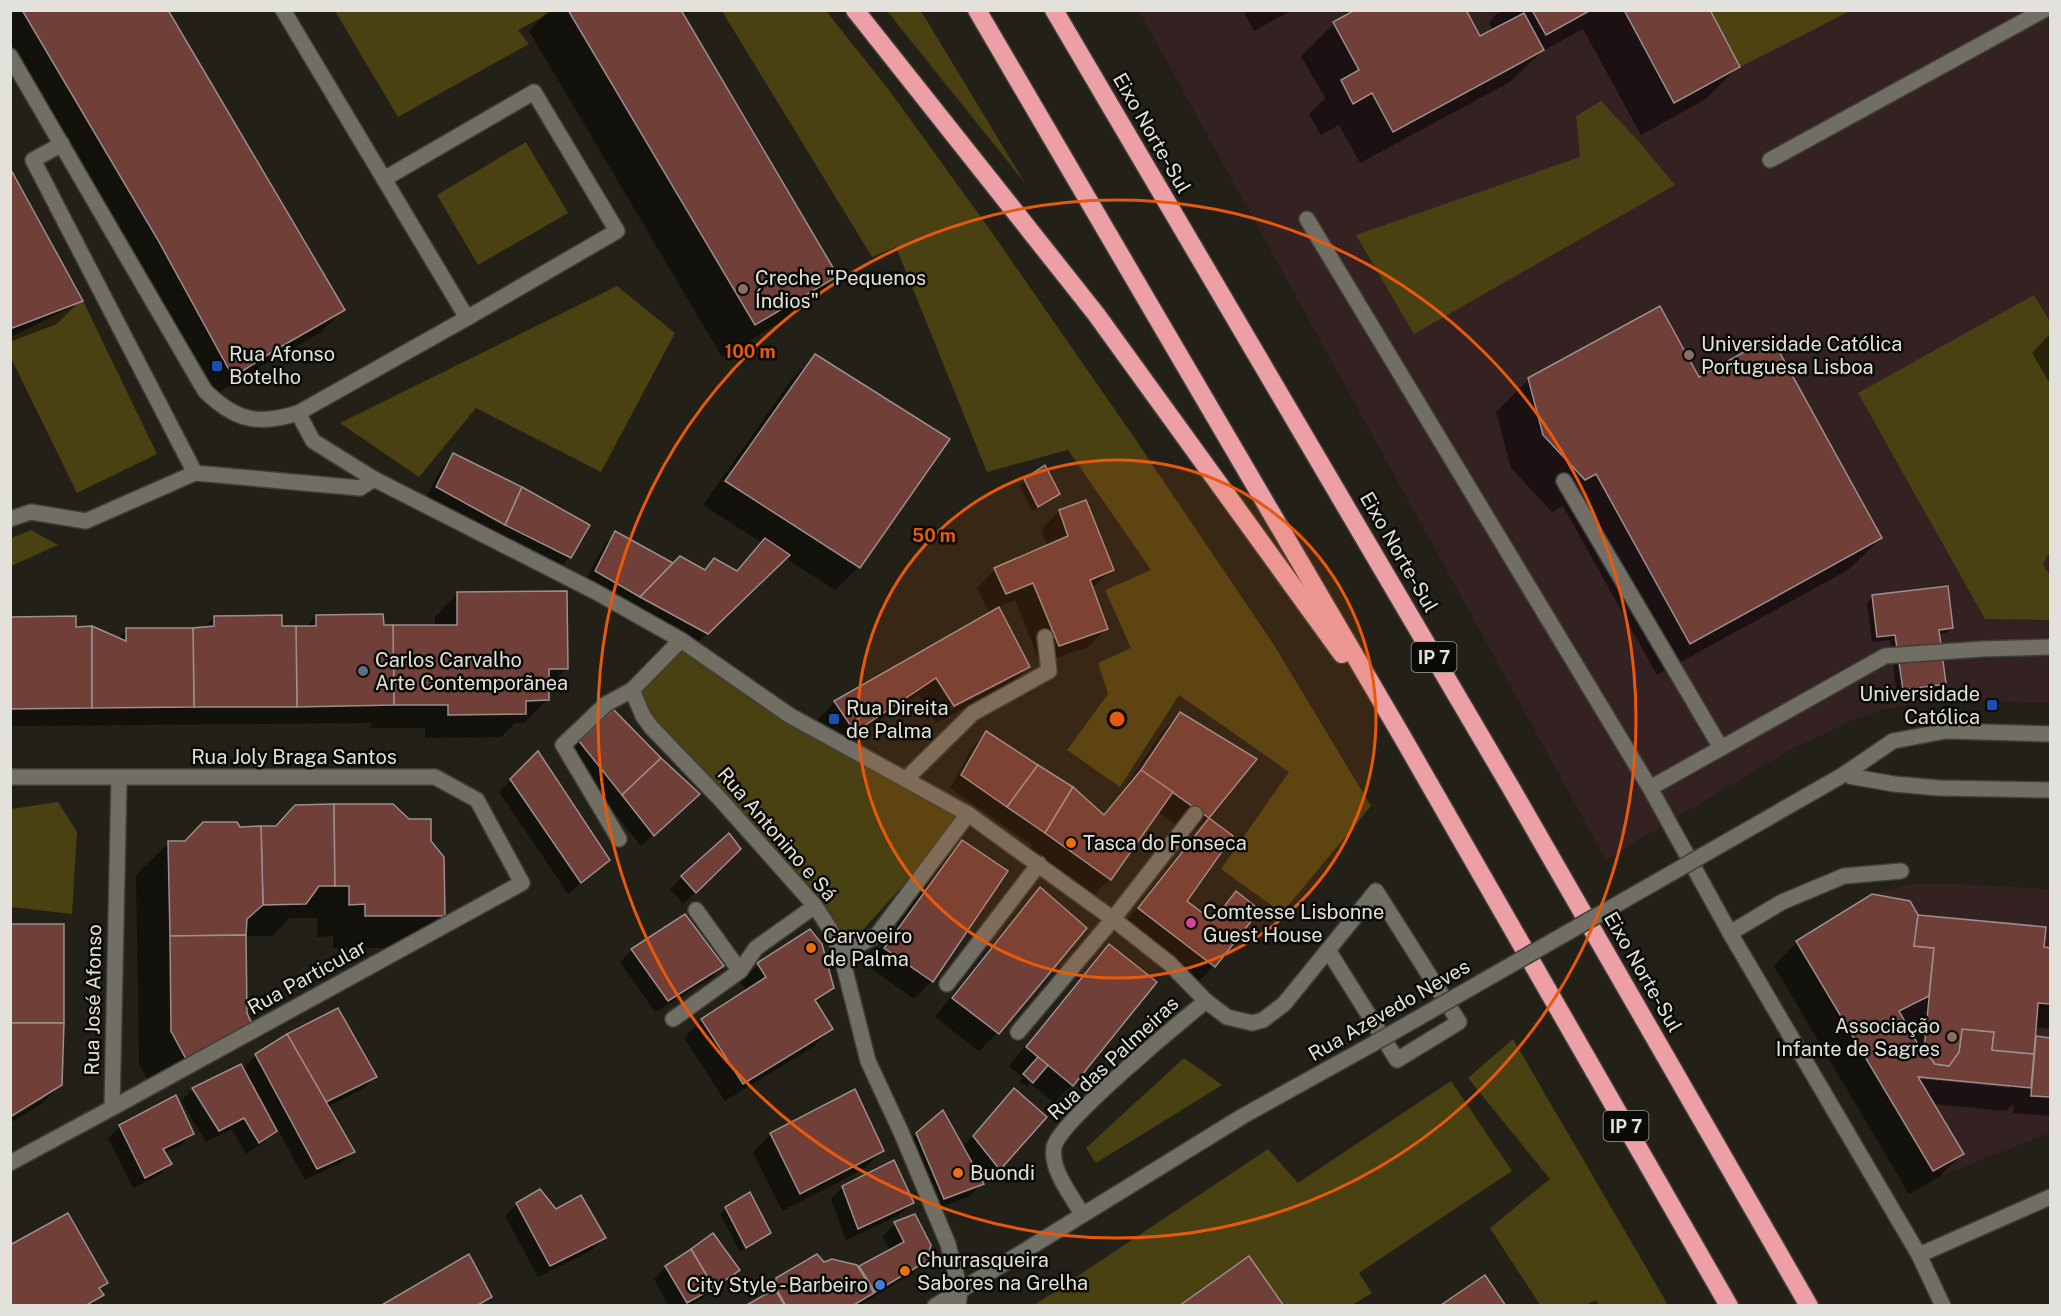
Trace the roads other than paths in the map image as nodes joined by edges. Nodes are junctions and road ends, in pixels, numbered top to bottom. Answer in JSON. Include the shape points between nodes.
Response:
{"nodes":[{"id":1,"x":283,"y":10,"type":"edge"},
{"id":2,"x":855,"y":10,"type":"edge"},
{"id":3,"x":977,"y":10,"type":"edge"},
{"id":4,"x":1054,"y":10,"type":"edge"},
{"id":5,"x":2044,"y":10,"type":"edge"},
{"id":6,"x":10,"y":56,"type":"edge"},
{"id":7,"x":62,"y":144,"type":"junction"},
{"id":8,"x":1770,"y":160,"type":"dead end"},
{"id":9,"x":384,"y":179,"type":"junction"},
{"id":10,"x":1307,"y":219,"type":"dead end"},
{"id":11,"x":467,"y":318,"type":"junction"},
{"id":12,"x":298,"y":413,"type":"junction"},
{"id":13,"x":195,"y":473,"type":"junction"},
{"id":14,"x":375,"y":478,"type":"junction"},
{"id":15,"x":1564,"y":481,"type":"dead end"},
{"id":16,"x":10,"y":519,"type":"edge"},
{"id":17,"x":1045,"y":638,"type":"dead end"},
{"id":18,"x":681,"y":640,"type":"junction"},
{"id":19,"x":2050,"y":647,"type":"edge"},
{"id":20,"x":632,"y":690,"type":"junction"},
{"id":21,"x":2050,"y":734,"type":"edge"},
{"id":22,"x":1403,"y":738,"type":"junction"},
{"id":23,"x":1721,"y":748,"type":"junction"},
{"id":24,"x":1843,"y":775,"type":"junction"},
{"id":25,"x":10,"y":777,"type":"edge"},
{"id":26,"x":119,"y":778,"type":"junction"},
{"id":27,"x":906,"y":779,"type":"junction"},
{"id":28,"x":1650,"y":788,"type":"junction"},
{"id":29,"x":2050,"y":790,"type":"edge"},
{"id":30,"x":968,"y":814,"type":"junction"},
{"id":31,"x":1195,"y":814,"type":"dead end"},
{"id":32,"x":619,"y":839,"type":"dead end"},
{"id":33,"x":1039,"y":864,"type":"junction"},
{"id":34,"x":1901,"y":871,"type":"dead end"},
{"id":35,"x":522,"y":883,"type":"joint"},
{"id":36,"x":815,"y":906,"type":"junction"},
{"id":37,"x":696,"y":910,"type":"dead end"},
{"id":38,"x":1113,"y":919,"type":"junction"},
{"id":39,"x":1730,"y":933,"type":"junction"},
{"id":40,"x":1328,"y":950,"type":"junction"},
{"id":41,"x":841,"y":954,"type":"junction"},
{"id":42,"x":740,"y":971,"type":"junction"},
{"id":43,"x":947,"y":984,"type":"dead end"},
{"id":44,"x":1206,"y":1001,"type":"junction"},
{"id":45,"x":674,"y":1019,"type":"dead end"},
{"id":46,"x":1017,"y":1032,"type":"dead end"},
{"id":47,"x":112,"y":1108,"type":"junction"},
{"id":48,"x":10,"y":1162,"type":"edge"},
{"id":49,"x":2050,"y":1197,"type":"edge"},
{"id":50,"x":1082,"y":1214,"type":"junction"},
{"id":51,"x":1919,"y":1255,"type":"junction"},
{"id":52,"x":960,"y":1289,"type":"junction"},
{"id":53,"x":934,"y":1305,"type":"edge"},
{"id":54,"x":958,"y":1305,"type":"edge"},
{"id":55,"x":1729,"y":1305,"type":"edge"},
{"id":56,"x":1809,"y":1305,"type":"edge"},
{"id":57,"x":1943,"y":1305,"type":"edge"}],
"edges":[{"from":1,"to":9,"type":"street"},
{"from":2,"to":22,"type":"highway","via":[[1095,314]]},
{"from":3,"to":22,"type":"highway","number":"IP 7"},
{"from":4,"to":56,"type":"highway","name":"Eixo Norte-Sul","number":"IP 7"},
{"from":5,"to":8,"type":"street"},
{"from":6,"to":7,"type":"street"},
{"from":7,"to":12,"type":"street","via":[[205,391],[241,417],[263,421]]},
{"from":7,"to":13,"type":"street","via":[[33,160]]},
{"from":9,"to":11,"type":"street"},
{"from":9,"to":11,"type":"street","via":[[534,92],[617,231]]},
{"from":10,"to":28,"type":"street"},
{"from":11,"to":12,"type":"street"},
{"from":12,"to":14,"type":"street","via":[[313,441]]},
{"from":13,"to":14,"type":"street","via":[[360,488]]},
{"from":13,"to":16,"type":"street","via":[[86,521],[31,513]]},
{"from":14,"to":18,"type":"street"},
{"from":15,"to":23,"type":"street"},
{"from":17,"to":27,"type":"street","via":[[1049,671],[973,713]]},
{"from":18,"to":20,"type":"street"},
{"from":18,"to":27,"type":"street","via":[[789,715]]},
{"from":19,"to":23,"type":"street","via":[[1885,656]]},
{"from":20,"to":32,"type":"street","via":[[606,704],[563,745]]},
{"from":20,"to":36,"type":"street","name":"Rua Antonino e Sá","via":[[651,727]]},
{"from":21,"to":24,"type":"street","name":"Rua Azevedo Neves","via":[[1946,731],[1893,741]]},
{"from":22,"to":55,"type":"highway","number":"IP 7"},
{"from":23,"to":28,"type":"street"},
{"from":24,"to":29,"type":"street","via":[[1928,787]]},
{"from":24,"to":50,"type":"street","name":"Rua Azevedo Neves","bridge":true,"via":[[1243,1116]]},
{"from":25,"to":26,"type":"street","name":"Rua Joly Braga Santos"},
{"from":26,"to":35,"type":"street","name":"Rua Joly Braga Santos","via":[[435,777],[477,800]]},
{"from":26,"to":47,"type":"street","name":"Rua José Afonso"},
{"from":27,"to":30,"type":"street"},
{"from":28,"to":39,"type":"street"},
{"from":30,"to":33,"type":"street"},
{"from":30,"to":41,"type":"street","via":[[877,934]]},
{"from":31,"to":38,"type":"street"},
{"from":33,"to":38,"type":"street"},
{"from":33,"to":43,"type":"street"},
{"from":34,"to":39,"type":"street","via":[[1844,876],[1782,902]]},
{"from":35,"to":47,"type":"street","name":"Rua Particular"},
{"from":36,"to":41,"type":"street","name":"Rua Antonino e Sá"},
{"from":36,"to":42,"type":"street","via":[[756,948]]},
{"from":37,"to":42,"type":"street"},
{"from":38,"to":44,"type":"street","via":[[1168,963]]},
{"from":38,"to":46,"type":"street"},
{"from":39,"to":51,"type":"street"},
{"from":40,"to":40,"type":"street","via":[[1376,891],[1458,1022],[1397,1059]]},
{"from":40,"to":44,"type":"street","via":[[1284,1004],[1263,1020],[1240,1022]]},
{"from":41,"to":52,"type":"street","name":"Rua Antonino e Sá","via":[[868,1061],[948,1244]]},
{"from":42,"to":45,"type":"street"},
{"from":44,"to":50,"type":"street","name":"Rua das Palmeiras","via":[[1161,1038],[1071,1122],[1057,1140],[1054,1149],[1058,1171]]},
{"from":47,"to":48,"type":"street"},
{"from":49,"to":51,"type":"street"},
{"from":50,"to":52,"type":"street","name":"Rua Azevedo Neves"},
{"from":51,"to":57,"type":"street"},
{"from":52,"to":53,"type":"street","name":"Rua Azevedo Neves"},
{"from":52,"to":54,"type":"street"}]}
